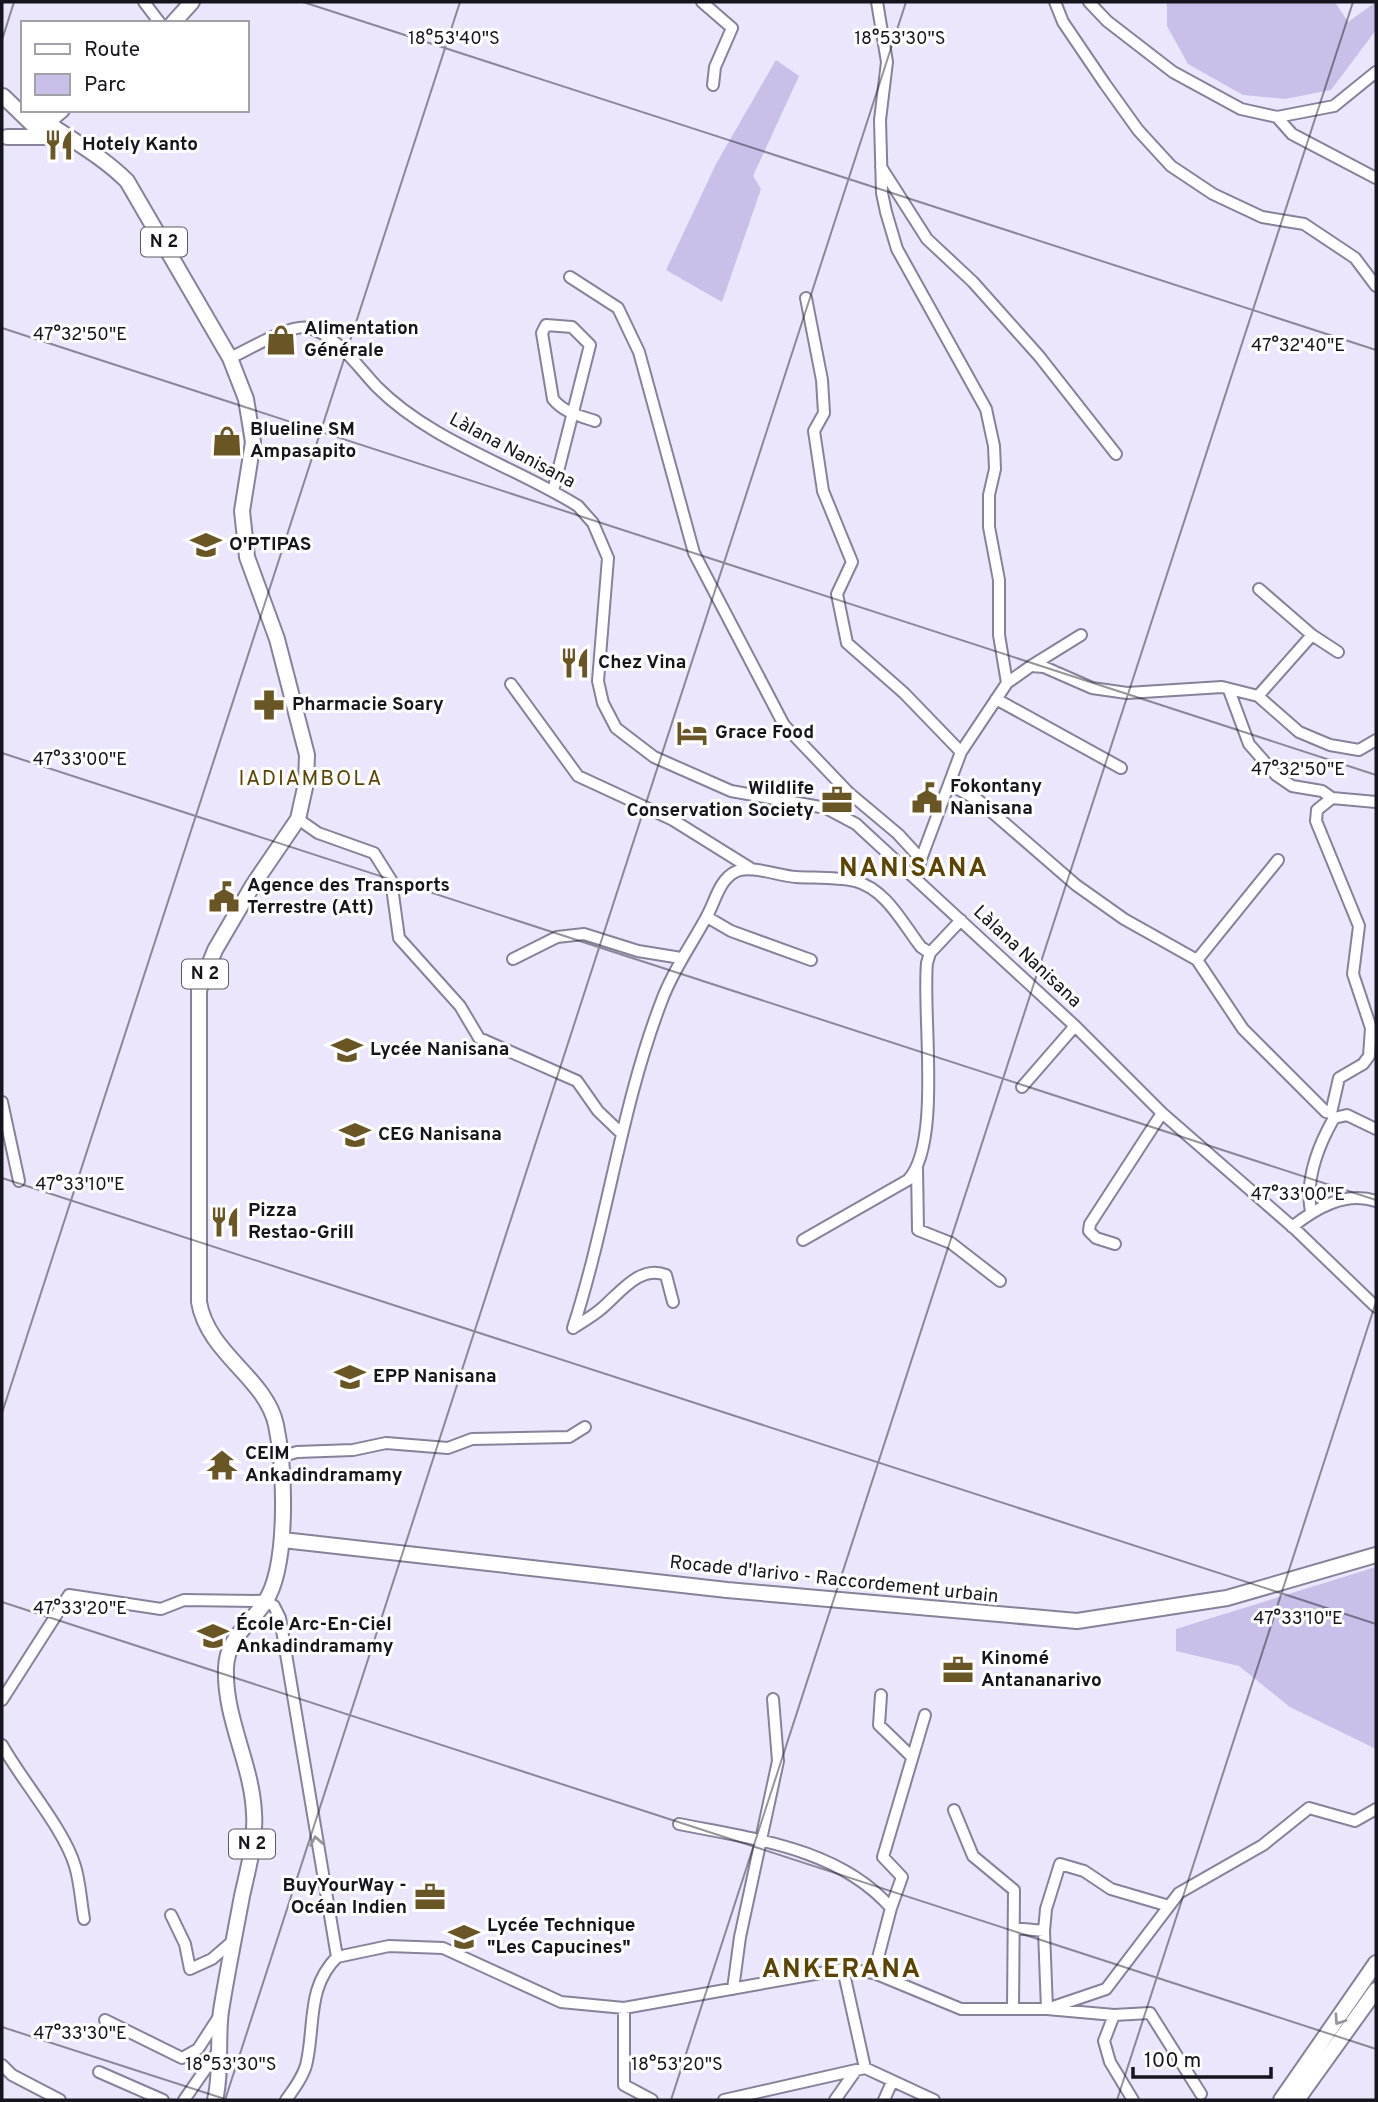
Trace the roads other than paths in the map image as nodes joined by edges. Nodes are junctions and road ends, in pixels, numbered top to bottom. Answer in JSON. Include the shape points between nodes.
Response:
{"nodes":[{"id":1,"x":144,"y":2,"type":"edge"},
{"id":2,"x":192,"y":2,"type":"edge"},
{"id":3,"x":702,"y":2,"type":"edge"},
{"id":4,"x":877,"y":2,"type":"edge"},
{"id":5,"x":1055,"y":2,"type":"edge"},
{"id":6,"x":1089,"y":2,"type":"edge"},
{"id":7,"x":158,"y":21,"type":"edge"},
{"id":8,"x":175,"y":21,"type":"edge"},
{"id":9,"x":1376,"y":72,"type":"edge"},
{"id":10,"x":713,"y":85,"type":"dead end"},
{"id":11,"x":3,"y":95,"type":"edge"},
{"id":12,"x":21,"y":103,"type":"edge"},
{"id":13,"x":21,"y":106,"type":"edge"},
{"id":14,"x":58,"y":112,"type":"edge"},
{"id":15,"x":64,"y":112,"type":"edge"},
{"id":16,"x":39,"y":117,"type":"edge"},
{"id":17,"x":1277,"y":117,"type":"junction"},
{"id":18,"x":4,"y":139,"type":"edge"},
{"id":19,"x":77,"y":143,"type":"junction"},
{"id":20,"x":880,"y":165,"type":"junction"},
{"id":21,"x":1376,"y":178,"type":"edge"},
{"id":22,"x":570,"y":277,"type":"dead end"},
{"id":23,"x":1376,"y":286,"type":"edge"},
{"id":24,"x":806,"y":298,"type":"dead end"},
{"id":25,"x":230,"y":358,"type":"junction"},
{"id":26,"x":570,"y":412,"type":"junction"},
{"id":27,"x":595,"y":421,"type":"dead end"},
{"id":28,"x":1116,"y":454,"type":"dead end"},
{"id":29,"x":553,"y":491,"type":"junction"},
{"id":30,"x":1259,"y":589,"type":"dead end"},
{"id":31,"x":1081,"y":635,"type":"dead end"},
{"id":32,"x":1312,"y":635,"type":"junction"},
{"id":33,"x":1338,"y":652,"type":"dead end"},
{"id":34,"x":1031,"y":666,"type":"junction"},
{"id":35,"x":1007,"y":683,"type":"junction"},
{"id":36,"x":511,"y":684,"type":"dead end"},
{"id":37,"x":1229,"y":690,"type":"junction"},
{"id":38,"x":1258,"y":696,"type":"junction"},
{"id":39,"x":996,"y":699,"type":"junction"},
{"id":40,"x":1376,"y":740,"type":"edge"},
{"id":41,"x":961,"y":752,"type":"junction"},
{"id":42,"x":1121,"y":768,"type":"dead end"},
{"id":43,"x":949,"y":783,"type":"junction"},
{"id":44,"x":1332,"y":798,"type":"junction"},
{"id":45,"x":1376,"y":802,"type":"edge"},
{"id":46,"x":298,"y":819,"type":"junction"},
{"id":47,"x":921,"y":859,"type":"junction"},
{"id":48,"x":1278,"y":860,"type":"dead end"},
{"id":49,"x":750,"y":868,"type":"junction"},
{"id":50,"x":917,"y":878,"type":"junction"},
{"id":51,"x":707,"y":917,"type":"junction"},
{"id":52,"x":961,"y":920,"type":"junction"},
{"id":53,"x":930,"y":953,"type":"junction"},
{"id":54,"x":681,"y":958,"type":"junction"},
{"id":55,"x":513,"y":959,"type":"dead end"},
{"id":56,"x":811,"y":960,"type":"dead end"},
{"id":57,"x":1197,"y":960,"type":"junction"},
{"id":58,"x":1373,"y":1017,"type":"edge"},
{"id":59,"x":1075,"y":1026,"type":"junction"},
{"id":60,"x":1022,"y":1087,"type":"dead end"},
{"id":61,"x":2,"y":1102,"type":"edge"},
{"id":62,"x":1162,"y":1113,"type":"junction"},
{"id":63,"x":1376,"y":1129,"type":"edge"},
{"id":64,"x":621,"y":1133,"type":"junction"},
{"id":65,"x":917,"y":1168,"type":"junction"},
{"id":66,"x":19,"y":1181,"type":"dead end"},
{"id":67,"x":1376,"y":1200,"type":"edge"},
{"id":68,"x":1311,"y":1212,"type":"junction"},
{"id":69,"x":1292,"y":1227,"type":"junction"},
{"id":70,"x":803,"y":1240,"type":"dead end"},
{"id":71,"x":1115,"y":1244,"type":"dead end"},
{"id":72,"x":1000,"y":1281,"type":"dead end"},
{"id":73,"x":673,"y":1302,"type":"dead end"},
{"id":74,"x":1376,"y":1307,"type":"edge"},
{"id":75,"x":585,"y":1427,"type":"dead end"},
{"id":76,"x":279,"y":1457,"type":"junction"},
{"id":77,"x":283,"y":1540,"type":"junction"},
{"id":78,"x":1376,"y":1555,"type":"edge"},
{"id":79,"x":266,"y":1601,"type":"junction"},
{"id":80,"x":881,"y":1695,"type":"dead end"},
{"id":81,"x":773,"y":1699,"type":"dead end"},
{"id":82,"x":2,"y":1700,"type":"edge"},
{"id":83,"x":925,"y":1715,"type":"dead end"},
{"id":84,"x":2,"y":1745,"type":"edge"},
{"id":85,"x":912,"y":1757,"type":"junction"},
{"id":86,"x":1376,"y":1809,"type":"edge"},
{"id":87,"x":954,"y":1810,"type":"dead end"},
{"id":88,"x":679,"y":1824,"type":"dead end"},
{"id":89,"x":762,"y":1839,"type":"junction"},
{"id":90,"x":1169,"y":1906,"type":"junction"},
{"id":91,"x":891,"y":1908,"type":"junction"},
{"id":92,"x":171,"y":1915,"type":"dead end"},
{"id":93,"x":84,"y":1919,"type":"dead end"},
{"id":94,"x":1014,"y":1928,"type":"junction"},
{"id":95,"x":1044,"y":1931,"type":"junction"},
{"id":96,"x":234,"y":1940,"type":"junction"},
{"id":97,"x":337,"y":1957,"type":"junction"},
{"id":98,"x":1376,"y":1963,"type":"edge"},
{"id":99,"x":843,"y":1969,"type":"junction"},
{"id":100,"x":874,"y":1973,"type":"junction"},
{"id":101,"x":733,"y":1989,"type":"junction"},
{"id":102,"x":1376,"y":1990,"type":"edge"},
{"id":103,"x":624,"y":2008,"type":"junction"},
{"id":104,"x":1013,"y":2009,"type":"junction"},
{"id":105,"x":1047,"y":2009,"type":"junction"},
{"id":106,"x":221,"y":2014,"type":"junction"},
{"id":107,"x":1114,"y":2015,"type":"junction"},
{"id":108,"x":105,"y":2020,"type":"dead end"},
{"id":109,"x":218,"y":2052,"type":"junction"},
{"id":110,"x":2,"y":2065,"type":"edge"},
{"id":111,"x":860,"y":2070,"type":"junction"},
{"id":112,"x":99,"y":2072,"type":"dead end"},
{"id":113,"x":892,"y":2082,"type":"junction"},
{"id":114,"x":1201,"y":2094,"type":"dead end"},
{"id":115,"x":60,"y":2100,"type":"edge"},
{"id":116,"x":163,"y":2100,"type":"edge"},
{"id":117,"x":184,"y":2100,"type":"edge"},
{"id":118,"x":215,"y":2100,"type":"edge"},
{"id":119,"x":286,"y":2100,"type":"edge"},
{"id":120,"x":652,"y":2100,"type":"edge"},
{"id":121,"x":723,"y":2100,"type":"edge"},
{"id":122,"x":835,"y":2100,"type":"edge"},
{"id":123,"x":884,"y":2100,"type":"edge"},
{"id":124,"x":934,"y":2100,"type":"edge"},
{"id":125,"x":1133,"y":2100,"type":"edge"},
{"id":126,"x":1280,"y":2100,"type":"edge"},
{"id":127,"x":1297,"y":2100,"type":"edge"}],
"edges":[{"from":1,"to":7,"type":"street"},
{"from":2,"to":8,"type":"main road"},
{"from":3,"to":10,"type":"street","via":[[732,27],[715,67]]},
{"from":4,"to":20,"type":"street","via":[[887,62]]},
{"from":5,"to":23,"type":"street","via":[[1063,22],[1105,84],[1171,166],[1234,205],[1313,229],[1355,258]]},
{"from":6,"to":17,"type":"street","via":[[1107,22],[1173,72],[1241,109]]},
{"from":9,"to":17,"type":"street","via":[[1334,106]]},
{"from":11,"to":12,"type":"main road"},
{"from":11,"to":13,"type":"main road","number":"N 2"},
{"from":11,"to":18,"type":"main road","via":[[14,118]]},
{"from":14,"to":16,"type":"main road"},
{"from":15,"to":19,"type":"main road","via":[[62,127]]},
{"from":16,"to":18,"type":"main road"},
{"from":16,"to":19,"type":"main road","number":"N 2"},
{"from":17,"to":21,"type":"street","via":[[1292,134]]},
{"from":18,"to":19,"type":"main road","via":[[39,136]]},
{"from":19,"to":25,"type":"main road","number":"N 2","via":[[127,181]]},
{"from":20,"to":28,"type":"street","via":[[927,239],[990,301]]},
{"from":20,"to":35,"type":"street","via":[[884,203],[897,249],[986,409],[995,469],[989,527],[999,580],[999,635]]},
{"from":22,"to":47,"type":"street","via":[[618,309],[639,352],[694,553],[784,725]]},
{"from":24,"to":41,"type":"street","via":[[822,380],[824,413],[814,431],[823,491],[852,562],[837,594],[847,643]]},
{"from":25,"to":29,"type":"street","name":"Làlana Nanisana","via":[[292,328],[308,327],[345,352],[378,388],[417,420]]},
{"from":25,"to":46,"type":"main road","number":"N 2","via":[[246,399],[253,442],[242,511],[247,557],[277,639],[307,755]]},
{"from":26,"to":26,"type":"street","via":[[590,345],[572,327],[546,325],[542,333],[553,399]]},
{"from":26,"to":27,"type":"street"},
{"from":26,"to":29,"type":"street"},
{"from":29,"to":50,"type":"street","name":"Làlana Nanisana","via":[[578,506],[593,523],[608,558],[598,681],[616,728],[654,757],[731,792],[826,808],[856,824]]},
{"from":30,"to":32,"type":"street"},
{"from":31,"to":34,"type":"street"},
{"from":32,"to":33,"type":"street"},
{"from":32,"to":38,"type":"street"},
{"from":34,"to":35,"type":"street"},
{"from":34,"to":37,"type":"street","via":[[1045,667],[1092,688]]},
{"from":35,"to":39,"type":"street"},
{"from":36,"to":49,"type":"street","via":[[578,776],[673,820]]},
{"from":37,"to":38,"type":"street"},
{"from":37,"to":44,"type":"street","via":[[1249,744],[1266,766],[1292,786],[1322,791]]},
{"from":38,"to":40,"type":"street","via":[[1300,732],[1330,745],[1359,750]]},
{"from":39,"to":41,"type":"street"},
{"from":39,"to":42,"type":"street"},
{"from":41,"to":43,"type":"street"},
{"from":43,"to":47,"type":"street"},
{"from":43,"to":57,"type":"street","via":[[978,800],[1076,885],[1124,919]]},
{"from":44,"to":45,"type":"street"},
{"from":44,"to":58,"type":"street","via":[[1317,810],[1316,821],[1359,926],[1353,974]]},
{"from":46,"to":64,"type":"street","via":[[318,833],[374,853],[391,880],[399,938],[460,1006],[479,1038],[577,1081]]},
{"from":46,"to":76,"type":"main road","number":"N 2","via":[[215,950],[199,990],[197,1289],[201,1315],[215,1343],[272,1413]]},
{"from":47,"to":50,"type":"street"},
{"from":48,"to":57,"type":"street"},
{"from":49,"to":51,"type":"street","via":[[734,872],[723,883]]},
{"from":49,"to":53,"type":"street","via":[[775,876],[855,881],[878,892]]},
{"from":50,"to":52,"type":"street","name":"Làlana Nanisana"},
{"from":51,"to":54,"type":"street"},
{"from":51,"to":56,"type":"street","via":[[731,931]]},
{"from":52,"to":53,"type":"street"},
{"from":52,"to":59,"type":"street","name":"Làlana Nanisana"},
{"from":53,"to":65,"type":"street","via":[[926,976],[927,1103]]},
{"from":54,"to":55,"type":"street","via":[[638,951],[584,934],[557,937]]},
{"from":54,"to":64,"type":"street","via":[[648,1038]]},
{"from":57,"to":58,"type":"street","via":[[1243,1029],[1326,1112],[1334,1109],[1342,1074],[1369,1056]]},
{"from":59,"to":60,"type":"street"},
{"from":59,"to":62,"type":"street","name":"Làlana Nanisana"},
{"from":61,"to":66,"type":"street"},
{"from":62,"to":69,"type":"street","name":"Làlana Nanisana"},
{"from":62,"to":71,"type":"street","via":[[1090,1224],[1089,1231],[1096,1238]]},
{"from":63,"to":68,"type":"street","via":[[1347,1115],[1334,1118],[1310,1178]]},
{"from":64,"to":73,"type":"street","via":[[590,1277],[573,1328],[641,1275],[658,1271],[666,1275]]},
{"from":65,"to":70,"type":"street","via":[[908,1180]]},
{"from":65,"to":72,"type":"street","via":[[919,1230],[959,1248]]},
{"from":67,"to":68,"type":"street","via":[[1347,1199]]},
{"from":68,"to":69,"type":"street"},
{"from":69,"to":74,"type":"street","name":"Làlana Nanisana"},
{"from":75,"to":76,"type":"street","via":[[569,1437],[472,1439],[448,1448],[386,1443]]},
{"from":76,"to":77,"type":"main road","number":"N 2"},
{"from":77,"to":78,"type":"main road","name":"Rocade d'Iarivo - Raccordement urbain","via":[[727,1590],[1077,1621],[1227,1598]]},
{"from":77,"to":79,"type":"main road","number":"N 2","via":[[280,1564]]},
{"from":79,"to":82,"type":"street","via":[[184,1600],[161,1609],[69,1595]]},
{"from":79,"to":96,"type":"main road","number":"N 2","via":[[229,1647],[226,1668],[229,1706],[254,1811],[251,1855]]},
{"from":97,"to":79,"type":"street","one_way":true,"via":[[280,1618]]},
{"from":80,"to":85,"type":"street","via":[[879,1725]]},
{"from":81,"to":89,"type":"street","via":[[778,1761]]},
{"from":83,"to":85,"type":"street"},
{"from":84,"to":93,"type":"street","via":[[75,1864]]},
{"from":85,"to":91,"type":"street","via":[[883,1857],[901,1877]]},
{"from":86,"to":90,"type":"street","via":[[1355,1821],[1309,1808],[1263,1845],[1180,1894]]},
{"from":87,"to":94,"type":"street","via":[[974,1856],[1014,1890]]},
{"from":88,"to":89,"type":"street"},
{"from":89,"to":91,"type":"street","via":[[852,1872]]},
{"from":89,"to":101,"type":"street"},
{"from":90,"to":95,"type":"street","via":[[1111,1889],[1084,1871],[1060,1864]]},
{"from":90,"to":105,"type":"street","via":[[1106,1989]]},
{"from":91,"to":100,"type":"street"},
{"from":92,"to":96,"type":"street","via":[[185,1944],[190,1969],[212,1959]]},
{"from":94,"to":95,"type":"street"},
{"from":94,"to":104,"type":"street"},
{"from":95,"to":105,"type":"street"},
{"from":96,"to":106,"type":"main road","number":"N 2"},
{"from":97,"to":103,"type":"street","via":[[389,1946],[443,1948],[561,2002]]},
{"from":97,"to":119,"type":"street","via":[[318,1981],[307,2063]]},
{"from":98,"to":126,"type":"main road","one_way":true},
{"from":99,"to":100,"type":"street"},
{"from":99,"to":101,"type":"street"},
{"from":99,"to":111,"type":"street"},
{"from":100,"to":104,"type":"street","via":[[961,2009]]},
{"from":101,"to":103,"type":"street"},
{"from":102,"to":127,"type":"main road"},
{"from":103,"to":120,"type":"street","via":[[624,2085]]},
{"from":104,"to":105,"type":"street"},
{"from":105,"to":107,"type":"street"},
{"from":106,"to":108,"type":"street","via":[[198,2049],[182,2058]]},
{"from":106,"to":109,"type":"main road","number":"N 2"},
{"from":107,"to":114,"type":"street","via":[[1150,2013]]},
{"from":107,"to":125,"type":"street","via":[[1104,2041],[1110,2063]]},
{"from":109,"to":117,"type":"street"},
{"from":109,"to":118,"type":"main road","number":"N 2"},
{"from":110,"to":115,"type":"street"},
{"from":111,"to":113,"type":"street"},
{"from":111,"to":121,"type":"street"},
{"from":111,"to":122,"type":"street"},
{"from":112,"to":116,"type":"street"},
{"from":113,"to":123,"type":"street"},
{"from":113,"to":124,"type":"street"}]}
